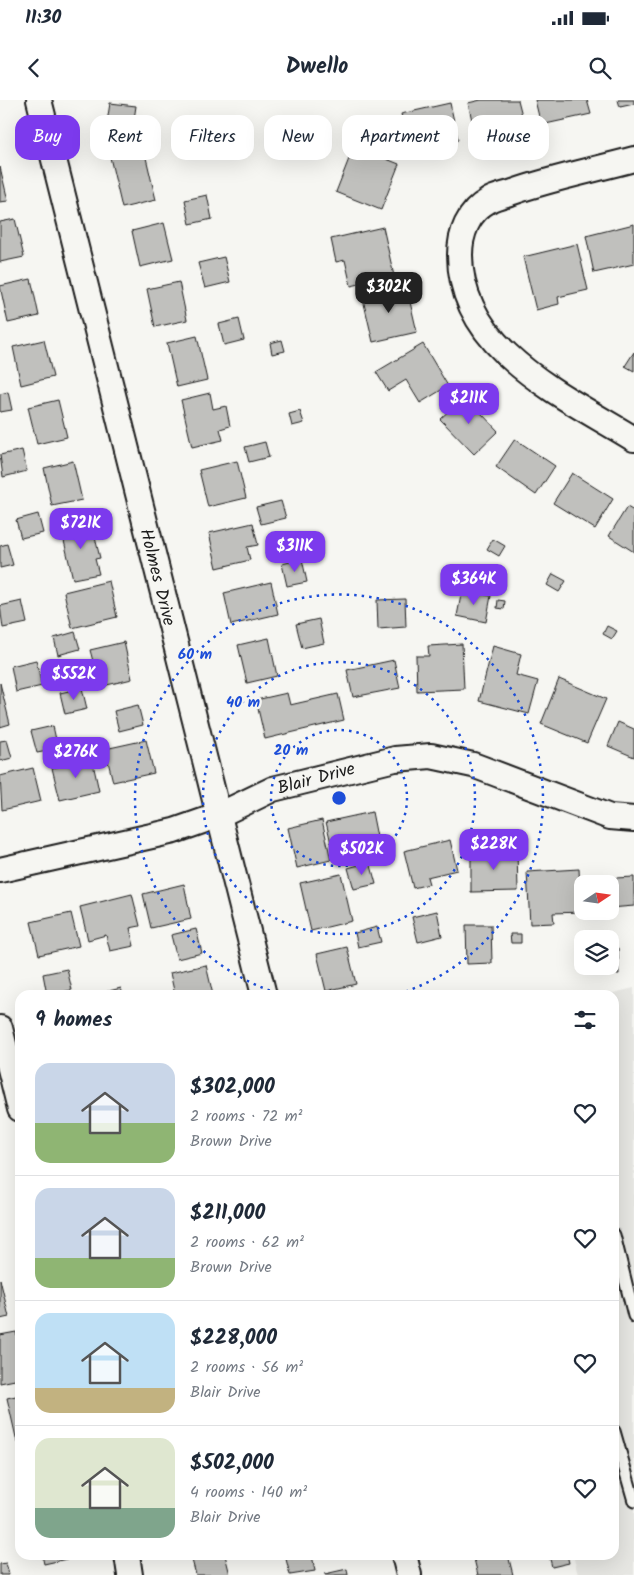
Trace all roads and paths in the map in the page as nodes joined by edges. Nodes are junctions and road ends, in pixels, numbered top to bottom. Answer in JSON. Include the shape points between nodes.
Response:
{"nodes":[{"id":1,"x":39,"y":100,"type":"edge"},
{"id":2,"x":634,"y":159,"type":"edge"},
{"id":3,"x":634,"y":439,"type":"edge"},
{"id":4,"x":217,"y":816,"type":"junction"},
{"id":5,"x":634,"y":819,"type":"edge"},
{"id":6,"x":0,"y":870,"type":"edge"},
{"id":7,"x":263,"y":990,"type":"edge"},
{"id":8,"x":0,"y":1028,"type":"edge"},
{"id":9,"x":15,"y":1089,"type":"edge"},
{"id":10,"x":619,"y":1255,"type":"edge"},
{"id":11,"x":634,"y":1316,"type":"edge"},
{"id":12,"x":619,"y":1448,"type":"edge"},
{"id":13,"x":634,"y":1501,"type":"edge"},
{"id":14,"x":128,"y":1560,"type":"edge"},
{"id":15,"x":405,"y":1560,"type":"edge"},
{"id":16,"x":130,"y":1575,"type":"edge"},
{"id":17,"x":409,"y":1575,"type":"edge"}],
"edges":[{"from":1,"to":4,"type":"street","name":"Holmes Drive"},
{"from":2,"to":3,"type":"street","via":[[488,200],[467,220],[460,244],[460,269],[467,296],[478,321],[503,352],[535,377]]},
{"from":4,"to":5,"type":"street","name":"Blair Drive","via":[[273,789],[325,774],[395,759],[431,756],[473,765],[610,817]]},
{"from":4,"to":6,"type":"street","name":"Blair Drive","via":[[174,830]]},
{"from":4,"to":7,"type":"street","name":"Holmes Drive"},
{"from":8,"to":9,"type":"street"},
{"from":10,"to":11,"type":"lane"},
{"from":12,"to":13,"type":"lane"},
{"from":14,"to":16,"type":"street"},
{"from":15,"to":17,"type":"street"}]}
